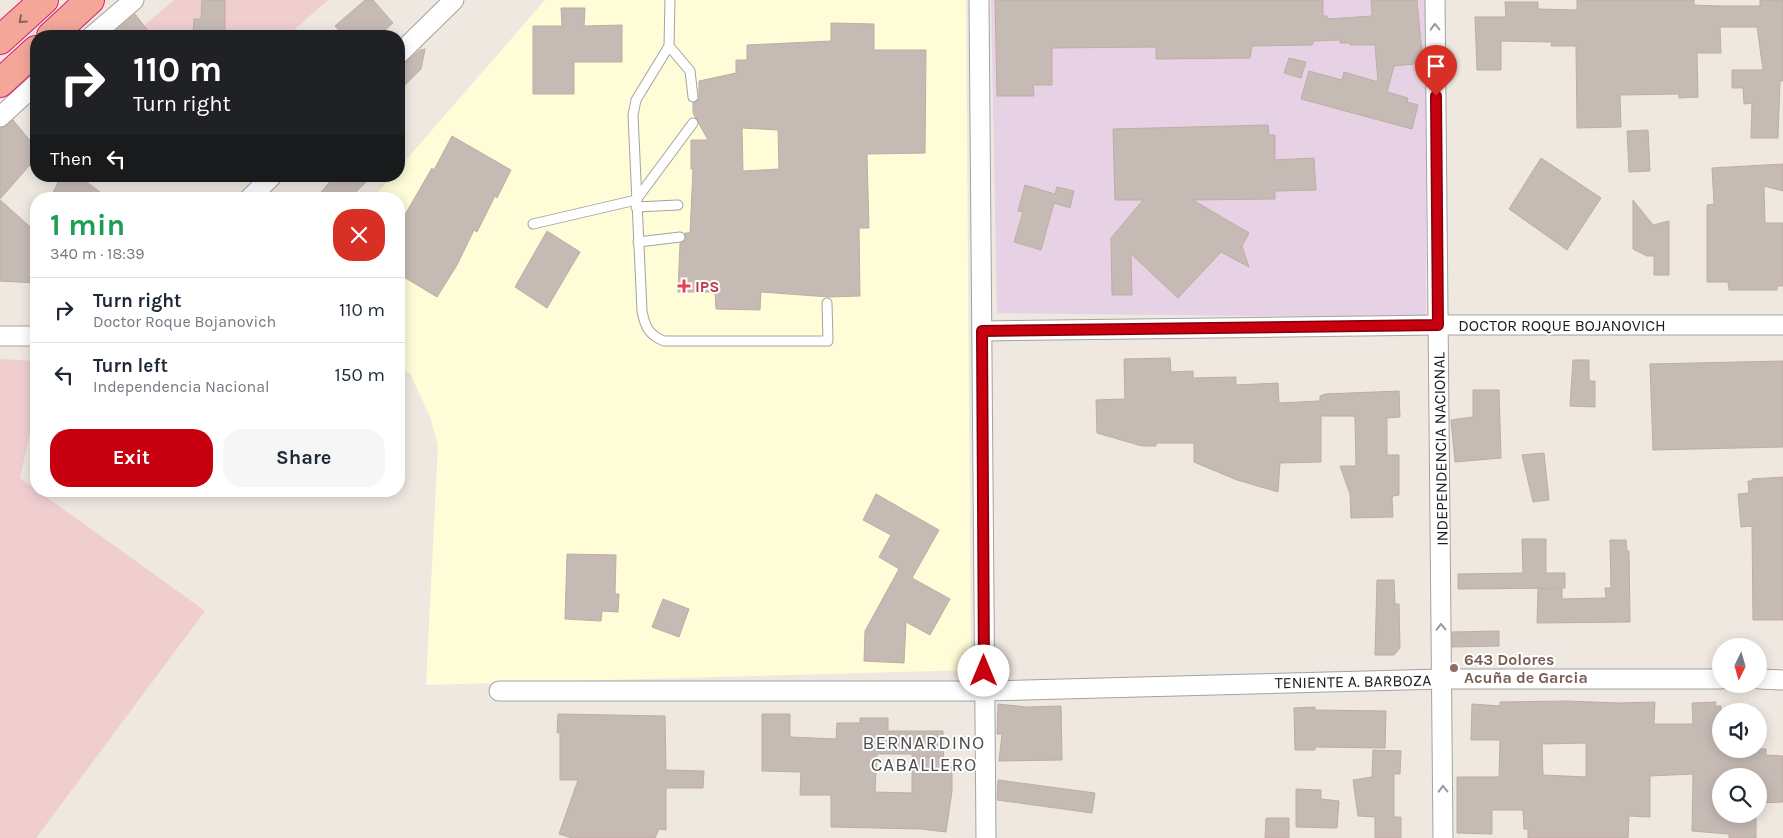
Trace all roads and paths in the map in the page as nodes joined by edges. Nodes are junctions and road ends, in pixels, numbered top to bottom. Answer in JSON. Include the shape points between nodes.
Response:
{"nodes":[{"id":1,"x":44,"y":0,"type":"edge"},
{"id":2,"x":90,"y":0,"type":"edge"},
{"id":3,"x":134,"y":0,"type":"edge"},
{"id":4,"x":454,"y":0,"type":"edge"},
{"id":5,"x":670,"y":0,"type":"edge"},
{"id":6,"x":980,"y":0,"type":"edge"},
{"id":7,"x":1435,"y":0,"type":"edge"},
{"id":8,"x":58,"y":30,"type":"edge"},
{"id":9,"x":99,"y":30,"type":"edge"},
{"id":10,"x":0,"y":40,"type":"edge"},
{"id":11,"x":669,"y":46,"type":"junction"},
{"id":12,"x":405,"y":48,"type":"edge"},
{"id":13,"x":30,"y":72,"type":"edge"},
{"id":14,"x":30,"y":74,"type":"edge"},
{"id":15,"x":0,"y":83,"type":"edge"},
{"id":16,"x":693,"y":97,"type":"dead end"},
{"id":17,"x":0,"y":117,"type":"edge"},
{"id":18,"x":693,"y":123,"type":"dead end"},
{"id":19,"x":266,"y":182,"type":"edge"},
{"id":20,"x":256,"y":192,"type":"edge"},
{"id":21,"x":636,"y":203,"type":"junction"},
{"id":22,"x":678,"y":205,"type":"dead end"},
{"id":23,"x":533,"y":224,"type":"dead end"},
{"id":24,"x":680,"y":237,"type":"dead end"},
{"id":25,"x":638,"y":242,"type":"junction"},
{"id":26,"x":827,"y":303,"type":"dead end"},
{"id":27,"x":1783,"y":324,"type":"edge"},
{"id":28,"x":1438,"y":325,"type":"junction"},
{"id":29,"x":982,"y":331,"type":"junction"},
{"id":30,"x":0,"y":336,"type":"edge"},
{"id":31,"x":30,"y":336,"type":"edge"},
{"id":32,"x":1442,"y":679,"type":"junction"},
{"id":33,"x":1712,"y":679,"type":"edge"},
{"id":34,"x":1768,"y":680,"type":"edge"},
{"id":35,"x":1783,"y":680,"type":"edge"},
{"id":36,"x":499,"y":691,"type":"dead end"},
{"id":37,"x":984,"y":691,"type":"junction"},
{"id":38,"x":986,"y":838,"type":"edge"},
{"id":39,"x":1444,"y":838,"type":"edge"}],
"edges":[{"from":1,"to":10,"type":"highway","one_way":true},
{"from":2,"to":8,"type":"highway"},
{"from":3,"to":9,"type":"street"},
{"from":4,"to":12,"type":"street"},
{"from":5,"to":11,"type":"lane"},
{"from":6,"to":29,"type":"street"},
{"from":28,"to":7,"type":"street","name":"INDEPENDENCIA NACIONAL","one_way":true},
{"from":11,"to":16,"type":"lane","via":[[690,71]]},
{"from":11,"to":21,"type":"lane","via":[[636,100],[633,115]]},
{"from":13,"to":15,"type":"highway"},
{"from":14,"to":17,"type":"street"},
{"from":18,"to":21,"type":"lane"},
{"from":19,"to":20,"type":"street"},
{"from":21,"to":22,"type":"lane"},
{"from":21,"to":23,"type":"lane"},
{"from":21,"to":25,"type":"lane"},
{"from":24,"to":25,"type":"lane"},
{"from":25,"to":26,"type":"lane","via":[[645,326],[652,336],[664,341],[828,341]]},
{"from":27,"to":28,"type":"street","name":"DOCTOR ROQUE BOJANOVICH"},
{"from":28,"to":29,"type":"street","name":"DOCTOR ROQUE BOJANOVICH"},
{"from":32,"to":28,"type":"street","name":"INDEPENDENCIA NACIONAL","one_way":true},
{"from":29,"to":37,"type":"street"},
{"from":30,"to":31,"type":"street"},
{"from":32,"to":33,"type":"street","name":"TENIENTE A. BARBOZA"},
{"from":32,"to":37,"type":"street","name":"TENIENTE A. BARBOZA"},
{"from":39,"to":32,"type":"street","name":"INDEPENDENCIA NACIONAL","one_way":true},
{"from":34,"to":35,"type":"street"},
{"from":36,"to":37,"type":"street","name":"TENIENTE A. BARBOZA"},
{"from":37,"to":38,"type":"street"}]}
